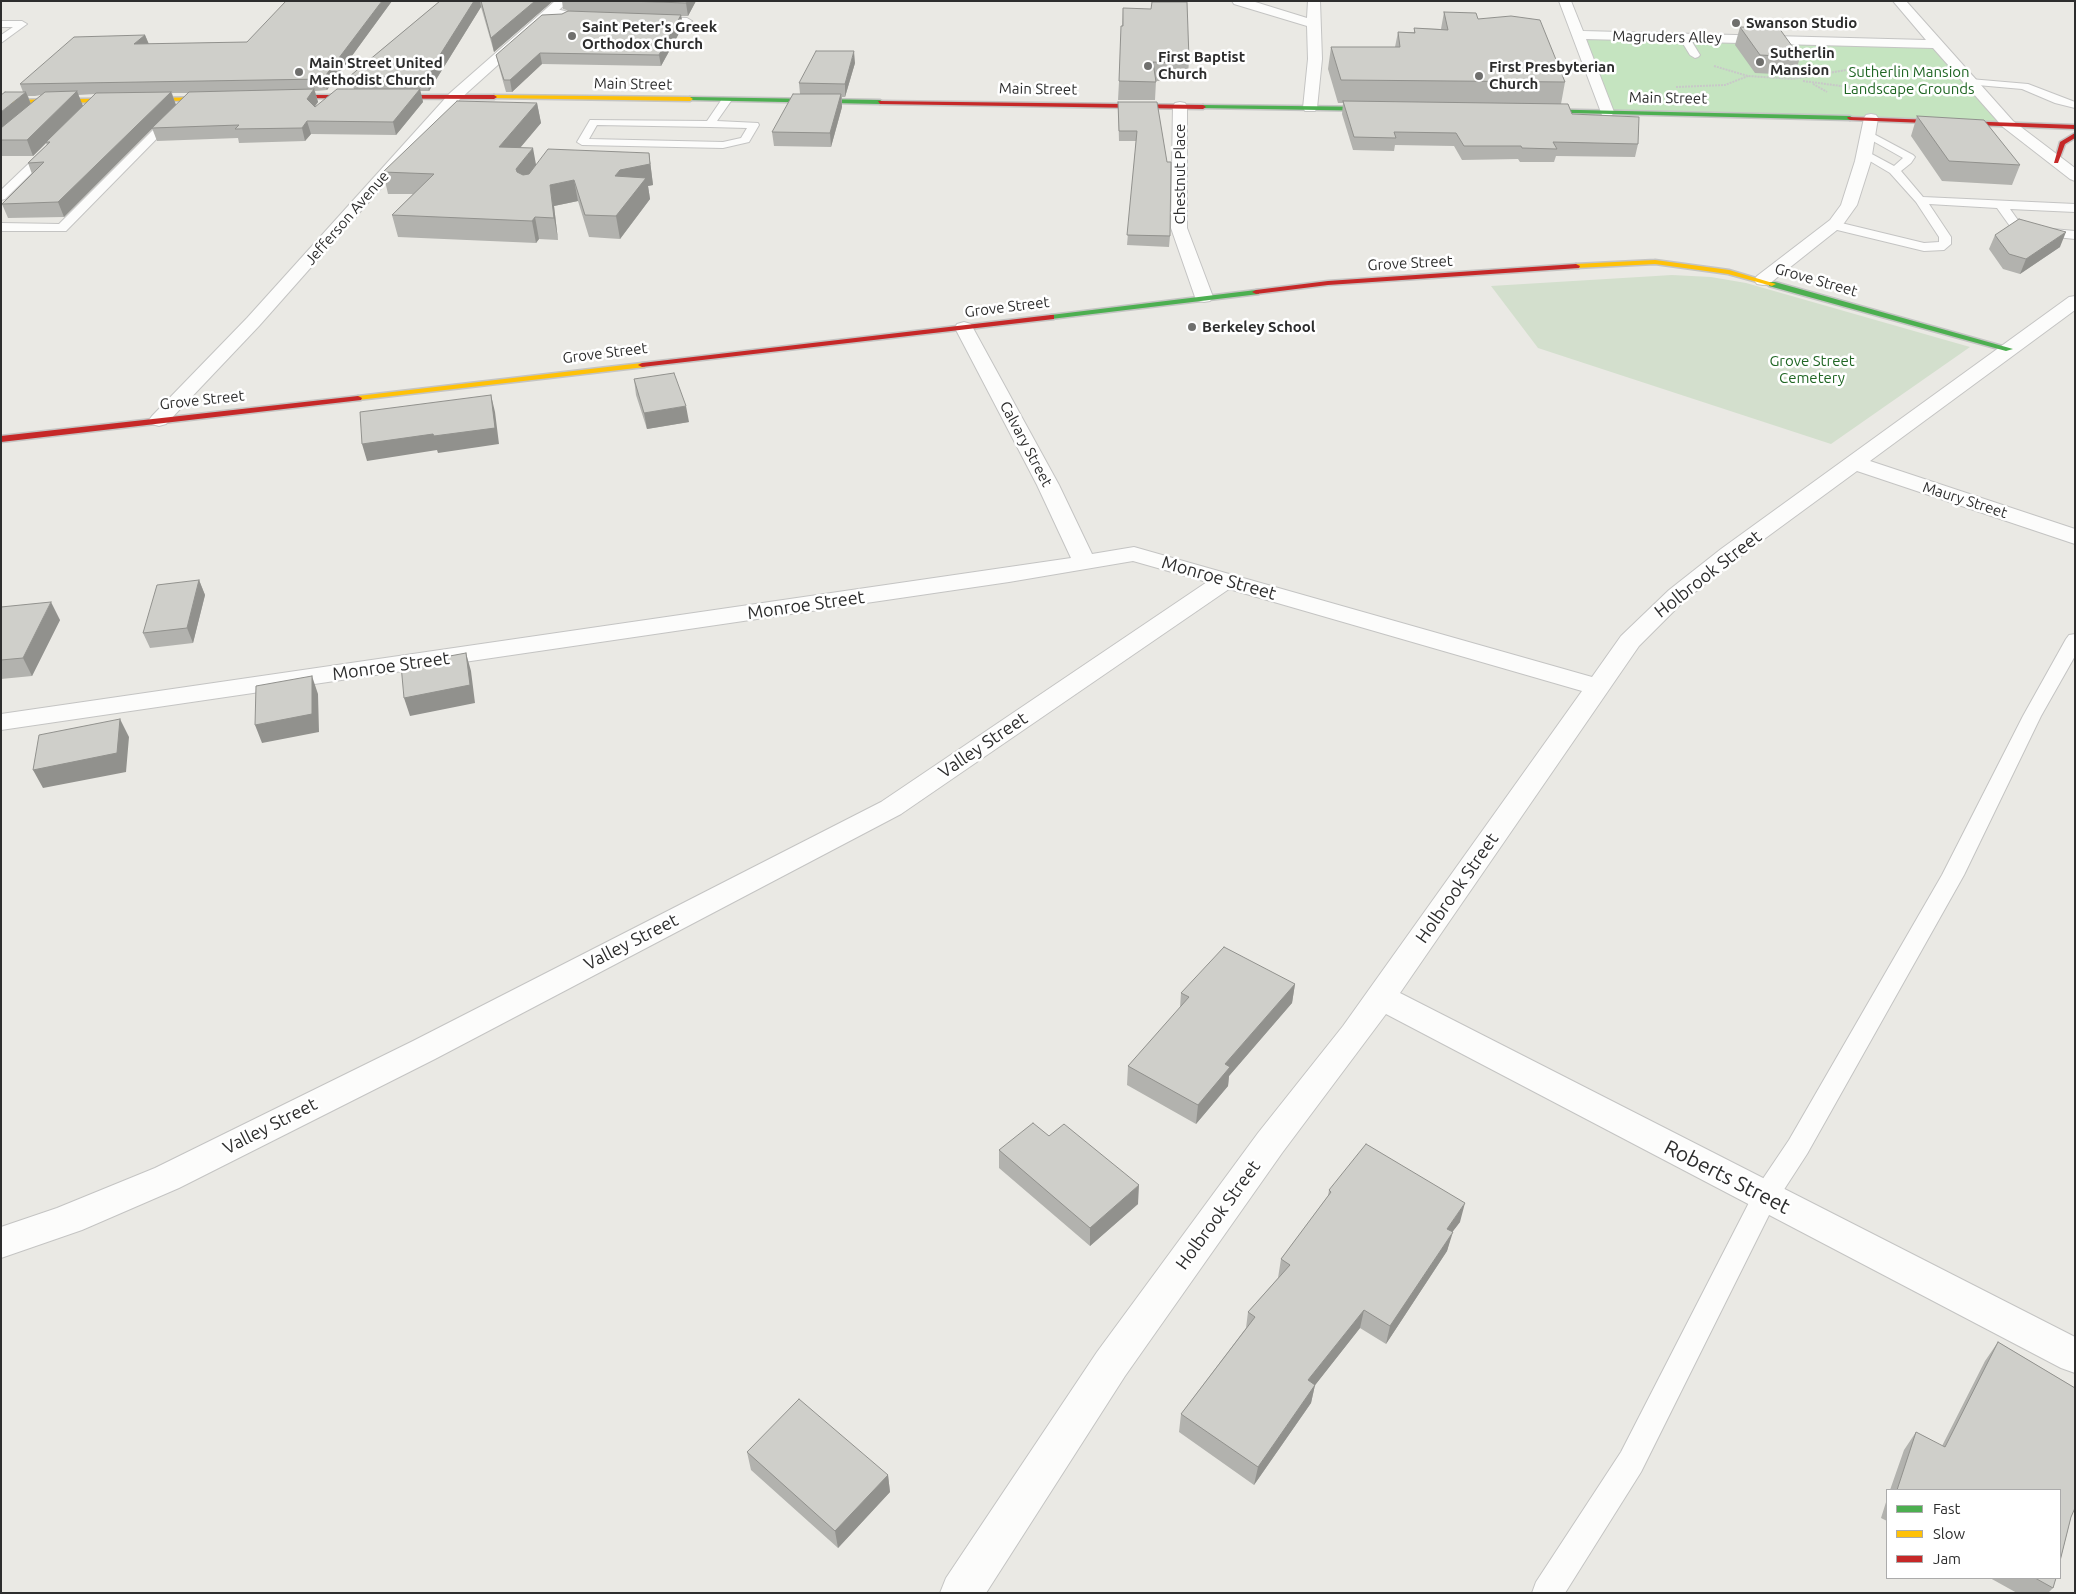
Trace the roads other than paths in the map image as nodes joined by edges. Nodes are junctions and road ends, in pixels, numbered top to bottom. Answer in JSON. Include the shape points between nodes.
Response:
{"nodes":[{"id":1,"x":563,"y":1,"type":"edge"},
{"id":2,"x":1238,"y":1,"type":"edge"},
{"id":3,"x":1314,"y":1,"type":"edge"},
{"id":4,"x":1565,"y":1,"type":"edge"},
{"id":5,"x":1899,"y":1,"type":"edge"},
{"id":6,"x":552,"y":11,"type":"junction"},
{"id":7,"x":647,"y":20,"type":"edge"},
{"id":8,"x":541,"y":21,"type":"junction"},
{"id":9,"x":687,"y":21,"type":"edge"},
{"id":10,"x":1,"y":24,"type":"edge"},
{"id":11,"x":1313,"y":24,"type":"junction"},
{"id":12,"x":1578,"y":35,"type":"junction"},
{"id":13,"x":1684,"y":37,"type":"junction"},
{"id":14,"x":1,"y":40,"type":"edge"},
{"id":15,"x":1937,"y":44,"type":"junction"},
{"id":16,"x":1695,"y":55,"type":"dead end"},
{"id":17,"x":1970,"y":82,"type":"junction"},
{"id":18,"x":455,"y":96,"type":"junction"},
{"id":19,"x":269,"y":97,"type":"edge"},
{"id":20,"x":190,"y":98,"type":"junction"},
{"id":21,"x":230,"y":98,"type":"edge"},
{"id":22,"x":98,"y":100,"type":"junction"},
{"id":23,"x":49,"y":101,"type":"junction"},
{"id":24,"x":726,"y":101,"type":"junction"},
{"id":25,"x":1,"y":102,"type":"edge"},
{"id":26,"x":2075,"y":105,"type":"edge"},
{"id":27,"x":1180,"y":106,"type":"junction"},
{"id":28,"x":1310,"y":108,"type":"junction"},
{"id":29,"x":1389,"y":110,"type":"edge"},
{"id":30,"x":1518,"y":111,"type":"edge"},
{"id":31,"x":1607,"y":112,"type":"junction"},
{"id":32,"x":36,"y":113,"type":"edge"},
{"id":33,"x":84,"y":114,"type":"edge"},
{"id":34,"x":710,"y":124,"type":"junction"},
{"id":35,"x":2008,"y":124,"type":"junction"},
{"id":36,"x":1870,"y":126,"type":"junction"},
{"id":37,"x":2075,"y":127,"type":"edge"},
{"id":38,"x":2075,"y":135,"type":"edge"},
{"id":39,"x":56,"y":142,"type":"edge"},
{"id":40,"x":1864,"y":154,"type":"junction"},
{"id":41,"x":2056,"y":162,"type":"junction"},
{"id":42,"x":1894,"y":171,"type":"junction"},
{"id":43,"x":2075,"y":176,"type":"edge"},
{"id":44,"x":1,"y":197,"type":"edge"},
{"id":45,"x":1920,"y":200,"type":"junction"},
{"id":46,"x":2000,"y":205,"type":"junction"},
{"id":47,"x":2075,"y":208,"type":"edge"},
{"id":48,"x":1833,"y":225,"type":"junction"},
{"id":49,"x":1,"y":227,"type":"edge"},
{"id":50,"x":2075,"y":235,"type":"edge"},
{"id":51,"x":1763,"y":280,"type":"junction"},
{"id":52,"x":1204,"y":297,"type":"junction"},
{"id":53,"x":2075,"y":301,"type":"edge"},
{"id":54,"x":964,"y":328,"type":"junction"},
{"id":55,"x":2008,"y":349,"type":"junction"},
{"id":56,"x":159,"y":420,"type":"junction"},
{"id":57,"x":1,"y":439,"type":"edge"},
{"id":58,"x":1855,"y":463,"type":"junction"},
{"id":59,"x":2075,"y":537,"type":"edge"},
{"id":60,"x":1084,"y":562,"type":"junction"},
{"id":61,"x":1226,"y":580,"type":"junction"},
{"id":62,"x":2075,"y":639,"type":"edge"},
{"id":63,"x":1597,"y":687,"type":"junction"},
{"id":64,"x":1,"y":722,"type":"edge"},
{"id":65,"x":1380,"y":997,"type":"junction"},
{"id":66,"x":1766,"y":1197,"type":"junction"},
{"id":67,"x":1,"y":1243,"type":"edge"},
{"id":68,"x":2075,"y":1356,"type":"edge"},
{"id":69,"x":961,"y":1593,"type":"edge"},
{"id":70,"x":1547,"y":1593,"type":"edge"}],
"edges":[{"from":1,"to":6,"type":"street","name":"Jefferson Avenue"},
{"from":2,"to":11,"type":"street"},
{"from":3,"to":11,"type":"street"},
{"from":4,"to":12,"type":"street"},
{"from":5,"to":15,"type":"street"},
{"from":6,"to":8,"type":"street","name":"Jefferson Avenue"},
{"from":6,"to":8,"type":"lane","via":[[573,17]]},
{"from":7,"to":9,"type":"lane"},
{"from":8,"to":18,"type":"street","name":"Jefferson Avenue"},
{"from":10,"to":14,"type":"lane","via":[[22,24]]},
{"from":11,"to":28,"type":"street","via":[[1315,59]]},
{"from":12,"to":13,"type":"street","name":"Magruders Alley"},
{"from":12,"to":31,"type":"street"},
{"from":13,"to":15,"type":"street","name":"Magruders Alley"},
{"from":13,"to":16,"type":"lane"},
{"from":15,"to":17,"type":"street"},
{"from":17,"to":26,"type":"lane","via":[[2024,86]]},
{"from":17,"to":35,"type":"street"},
{"from":18,"to":19,"type":"main road","name":"Main Street"},
{"from":18,"to":24,"type":"main road","name":"Main Street"},
{"from":18,"to":56,"type":"street","name":"Jefferson Avenue","via":[[254,322]]},
{"from":20,"to":21,"type":"main road"},
{"from":20,"to":22,"type":"main road"},
{"from":20,"to":49,"type":"lane","via":[[62,228]]},
{"from":22,"to":23,"type":"main road"},
{"from":22,"to":33,"type":"lane"},
{"from":23,"to":25,"type":"main road"},
{"from":23,"to":32,"type":"lane"},
{"from":24,"to":27,"type":"main road","name":"Main Street"},
{"from":24,"to":34,"type":"lane"},
{"from":27,"to":28,"type":"main road","name":"Main Street"},
{"from":27,"to":52,"type":"street","name":"Chestnut Place","via":[[1179,228]]},
{"from":28,"to":29,"type":"main road","name":"Main Street"},
{"from":30,"to":31,"type":"main road","name":"Main Street"},
{"from":31,"to":36,"type":"main road","name":"Main Street"},
{"from":34,"to":34,"type":"lane","via":[[594,122],[577,144],[723,145],[745,140],[754,125]]},
{"from":35,"to":36,"type":"main road","name":"Main Street"},
{"from":35,"to":37,"type":"main road","name":"Main Street"},
{"from":35,"to":41,"type":"street"},
{"from":36,"to":40,"type":"street"},
{"from":36,"to":42,"type":"lane","via":[[1909,157]]},
{"from":38,"to":41,"type":"main road","via":[[2062,143]]},
{"from":39,"to":44,"type":"lane"},
{"from":40,"to":42,"type":"lane"},
{"from":40,"to":48,"type":"street","via":[[1853,197]]},
{"from":41,"to":43,"type":"street"},
{"from":42,"to":45,"type":"lane"},
{"from":45,"to":46,"type":"lane"},
{"from":45,"to":48,"type":"lane","via":[[1943,234],[1945,244],[1940,247],[1924,247]]},
{"from":46,"to":47,"type":"lane"},
{"from":46,"to":50,"type":"lane","via":[[2016,226]]},
{"from":48,"to":51,"type":"street"},
{"from":51,"to":52,"type":"main road","name":"Grove Street","via":[[1656,262],[1328,283]]},
{"from":51,"to":55,"type":"main road","name":"Grove Street"},
{"from":52,"to":54,"type":"main road","name":"Grove Street"},
{"from":53,"to":55,"type":"street","name":"Holbrook Street"},
{"from":54,"to":56,"type":"main road","name":"Grove Street"},
{"from":54,"to":60,"type":"street","name":"Calvary Street","via":[[1048,485]]},
{"from":55,"to":58,"type":"street","name":"Holbrook Street"},
{"from":56,"to":57,"type":"main road","name":"Grove Street"},
{"from":58,"to":59,"type":"street","name":"Maury Street"},
{"from":58,"to":63,"type":"street","name":"Holbrook Street","via":[[1677,594],[1630,641]]},
{"from":60,"to":61,"type":"street","name":"Monroe Street","via":[[1134,554]]},
{"from":60,"to":64,"type":"street","name":"Monroe Street"},
{"from":61,"to":63,"type":"street","name":"Monroe Street"},
{"from":61,"to":67,"type":"street","name":"Valley Street","via":[[891,808],[424,1050],[167,1178]]},
{"from":62,"to":66,"type":"lane","via":[[2032,716],[1953,875],[1798,1147]]},
{"from":63,"to":65,"type":"street","name":"Holbrook Street"},
{"from":65,"to":66,"type":"street","name":"Roberts Street"},
{"from":65,"to":69,"type":"street","name":"Holbrook Street","via":[[1111,1364]]},
{"from":66,"to":68,"type":"street","name":"Roberts Street"},
{"from":66,"to":70,"type":"lane","via":[[1631,1462]]}]}
